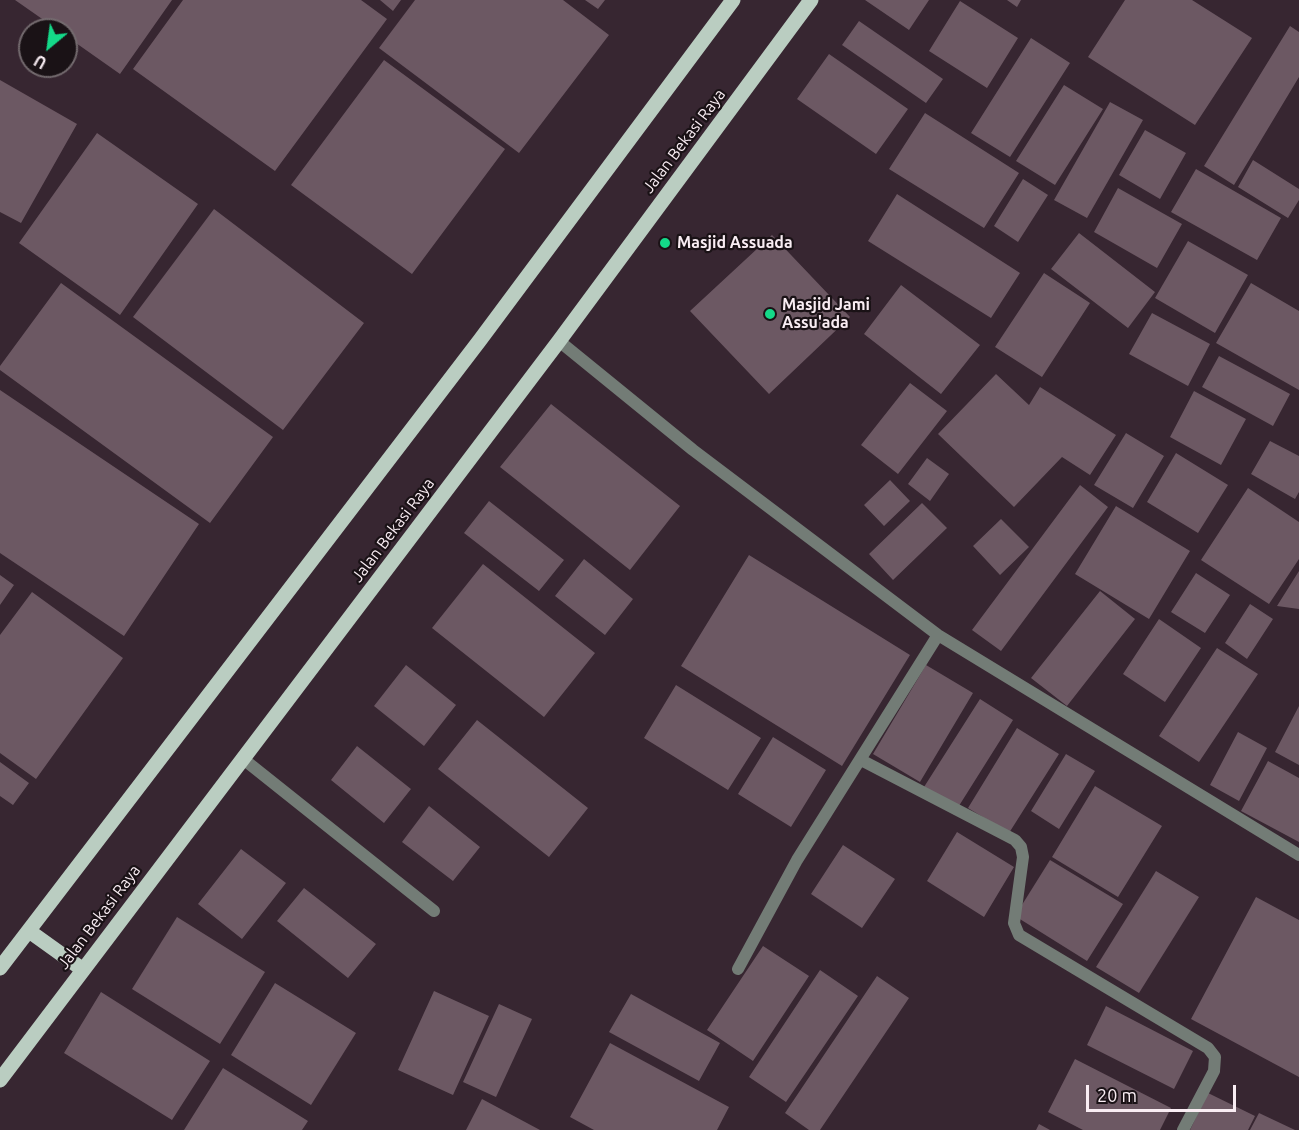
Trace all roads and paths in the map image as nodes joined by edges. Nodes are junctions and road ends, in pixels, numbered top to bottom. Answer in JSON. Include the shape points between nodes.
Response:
{"nodes":[{"id":1,"x":733,"y":0,"type":"edge"},
{"id":2,"x":812,"y":0,"type":"edge"},
{"id":3,"x":559,"y":341,"type":"junction"},
{"id":4,"x":938,"y":635,"type":"junction"},
{"id":5,"x":242,"y":758,"type":"junction"},
{"id":6,"x":861,"y":760,"type":"junction"},
{"id":7,"x":1299,"y":855,"type":"edge"},
{"id":8,"x":434,"y":910,"type":"dead end"},
{"id":9,"x":29,"y":931,"type":"junction"},
{"id":10,"x":0,"y":968,"type":"edge"},
{"id":11,"x":82,"y":969,"type":"junction"},
{"id":12,"x":738,"y":969,"type":"dead end"},
{"id":13,"x":0,"y":1080,"type":"edge"},
{"id":14,"x":1183,"y":1130,"type":"edge"}],
"edges":[{"from":1,"to":9,"type":"main road","via":[[480,340]]},
{"from":2,"to":3,"type":"main road","name":"Jalan Bekasi Raya"},
{"from":3,"to":4,"type":"street","via":[[693,450]]},
{"from":3,"to":5,"type":"main road","name":"Jalan Bekasi Raya"},
{"from":4,"to":6,"type":"street"},
{"from":4,"to":7,"type":"street"},
{"from":5,"to":8,"type":"street"},
{"from":5,"to":11,"type":"main road","name":"Jalan Bekasi Raya"},
{"from":6,"to":12,"type":"street","via":[[797,860]]},
{"from":6,"to":14,"type":"street","via":[[1015,840],[1023,857],[1014,923],[1020,934],[1208,1048],[1215,1057],[1214,1071]]},
{"from":9,"to":10,"type":"main road"},
{"from":9,"to":11,"type":"main road"},
{"from":11,"to":13,"type":"main road","name":"Jalan Bekasi Raya"}]}
